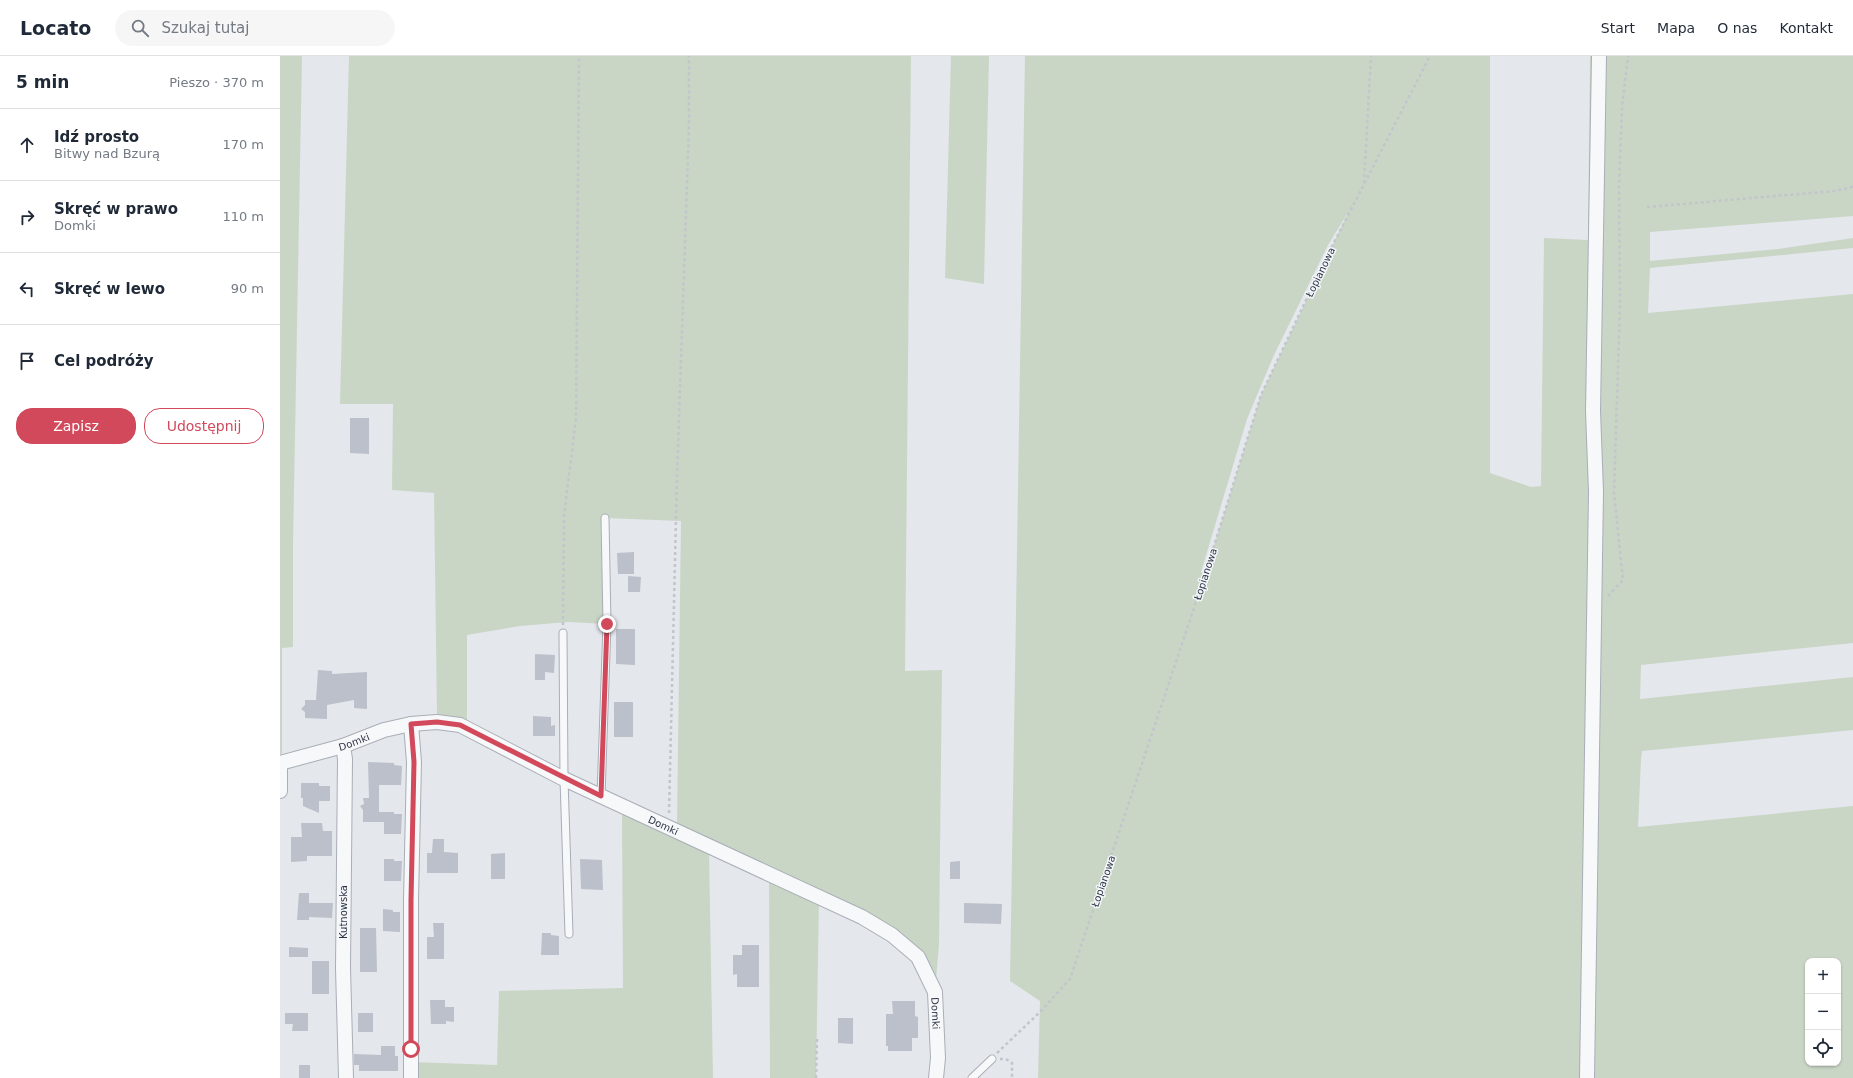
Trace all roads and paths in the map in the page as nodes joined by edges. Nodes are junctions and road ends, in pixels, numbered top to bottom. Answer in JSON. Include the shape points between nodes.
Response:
{"nodes":[{"id":1,"x":579,"y":56,"type":"edge"},
{"id":2,"x":689,"y":56,"type":"edge"},
{"id":3,"x":1371,"y":56,"type":"edge"},
{"id":4,"x":1430,"y":56,"type":"edge"},
{"id":5,"x":1599,"y":56,"type":"edge"},
{"id":6,"x":1628,"y":56,"type":"edge"},
{"id":7,"x":1364,"y":186,"type":"junction"},
{"id":8,"x":1853,"y":186,"type":"edge"},
{"id":9,"x":1647,"y":207,"type":"dead end"},
{"id":10,"x":605,"y":518,"type":"dead end"},
{"id":11,"x":1593,"y":612,"type":"junction"},
{"id":12,"x":564,"y":633,"type":"joint"},
{"id":13,"x":411,"y":724,"type":"junction"},
{"id":14,"x":343,"y":746,"type":"junction"},
{"id":15,"x":280,"y":763,"type":"edge"},
{"id":16,"x":564,"y":779,"type":"junction"},
{"id":17,"x":280,"y":791,"type":"edge"},
{"id":18,"x":601,"y":796,"type":"junction"},
{"id":19,"x":669,"y":828,"type":"junction"},
{"id":20,"x":569,"y":934,"type":"dead end"},
{"id":21,"x":817,"y":1039,"type":"dead end"},
{"id":22,"x":992,"y":1059,"type":"junction"},
{"id":23,"x":346,"y":1078,"type":"edge"},
{"id":24,"x":411,"y":1078,"type":"edge"},
{"id":25,"x":816,"y":1078,"type":"edge"},
{"id":26,"x":936,"y":1078,"type":"edge"},
{"id":27,"x":972,"y":1078,"type":"edge"},
{"id":28,"x":1012,"y":1078,"type":"edge"},
{"id":29,"x":1587,"y":1078,"type":"edge"}],
"edges":[{"from":1,"to":12,"type":"path","via":[[576,418],[564,515]]},
{"from":2,"to":19,"type":"path"},
{"from":3,"to":7,"type":"path"},
{"from":4,"to":7,"type":"path","name":"Łopianowa"},
{"from":5,"to":11,"type":"street","via":[[1593,411],[1596,492]]},
{"from":6,"to":11,"type":"path","via":[[1622,107],[1619,185],[1620,304],[1614,493],[1623,580]]},
{"from":7,"to":22,"type":"path","name":"Łopianowa","via":[[1325,260],[1261,395],[1206,575],[1070,979]]},
{"from":8,"to":9,"type":"path","via":[[1834,191]]},
{"from":10,"to":18,"type":"lane","via":[[607,624]]},
{"from":11,"to":29,"type":"street"},
{"from":12,"to":16,"type":"lane"},
{"from":13,"to":14,"type":"street","name":"Domki","via":[[384,730]]},
{"from":13,"to":16,"type":"street","name":"Domki","via":[[437,722],[460,725]]},
{"from":13,"to":24,"type":"street","via":[[414,768],[410,908]]},
{"from":14,"to":15,"type":"street","name":"Domki"},
{"from":14,"to":23,"type":"street","name":"Kutnowska","via":[[343,989]]},
{"from":15,"to":17,"type":"street"},
{"from":16,"to":18,"type":"street","name":"Domki"},
{"from":16,"to":20,"type":"lane"},
{"from":18,"to":19,"type":"street","name":"Domki"},
{"from":19,"to":26,"type":"street","name":"Domki","via":[[862,917],[892,935],[918,957],[935,992],[938,1058]]},
{"from":21,"to":25,"type":"path"},
{"from":22,"to":27,"type":"lane"},
{"from":22,"to":28,"type":"path","via":[[1006,1059],[1012,1063]]}]}
